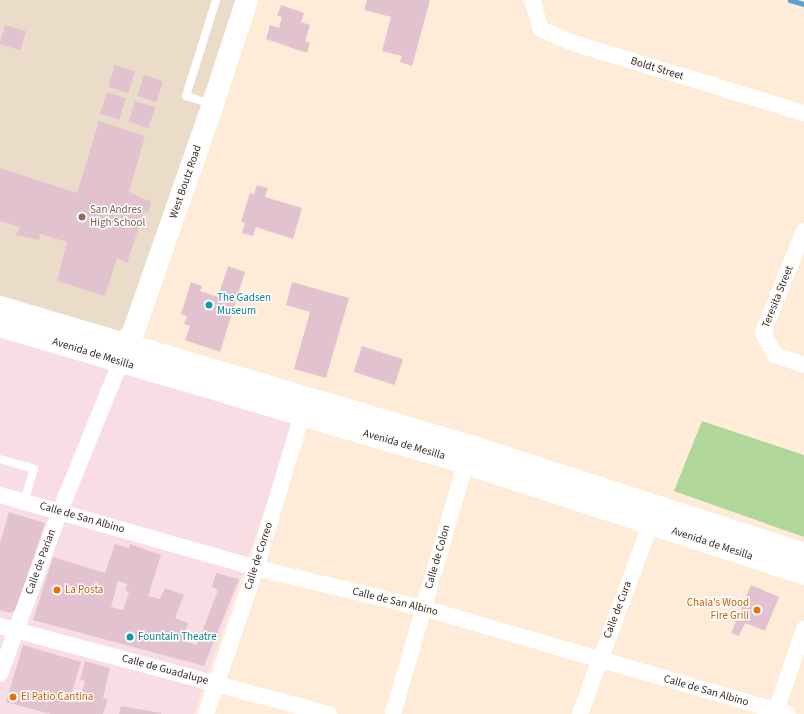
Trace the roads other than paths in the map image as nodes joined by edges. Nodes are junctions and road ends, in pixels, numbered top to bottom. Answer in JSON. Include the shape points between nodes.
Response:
{"nodes":[{"id":1,"x":216,"y":0,"type":"edge"},
{"id":2,"x":247,"y":0,"type":"edge"},
{"id":3,"x":532,"y":0,"type":"edge"},
{"id":4,"x":213,"y":104,"type":"junction"},
{"id":5,"x":804,"y":113,"type":"edge"},
{"id":6,"x":804,"y":231,"type":"edge"},
{"id":7,"x":0,"y":307,"type":"edge"},
{"id":8,"x":0,"y":326,"type":"edge"},
{"id":9,"x":124,"y":354,"type":"junction"},
{"id":10,"x":804,"y":365,"type":"edge"},
{"id":11,"x":305,"y":406,"type":"junction"},
{"id":12,"x":468,"y":455,"type":"junction"},
{"id":13,"x":0,"y":459,"type":"edge"},
{"id":14,"x":0,"y":495,"type":"edge"},
{"id":15,"x":24,"y":501,"type":"junction"},
{"id":16,"x":60,"y":511,"type":"junction"},
{"id":17,"x":654,"y":515,"type":"junction"},
{"id":18,"x":804,"y":554,"type":"edge"},
{"id":19,"x":256,"y":568,"type":"junction"},
{"id":20,"x":804,"y":574,"type":"edge"},
{"id":21,"x":423,"y":608,"type":"junction"},
{"id":22,"x":0,"y":626,"type":"edge"},
{"id":23,"x":804,"y":629,"type":"edge"},
{"id":24,"x":16,"y":631,"type":"junction"},
{"id":25,"x":599,"y":660,"type":"junction"},
{"id":26,"x":0,"y":674,"type":"edge"},
{"id":27,"x":217,"y":683,"type":"junction"},
{"id":28,"x":780,"y":713,"type":"edge"},
{"id":29,"x":206,"y":714,"type":"edge"},
{"id":30,"x":329,"y":714,"type":"edge"},
{"id":31,"x":393,"y":714,"type":"edge"},
{"id":32,"x":580,"y":714,"type":"edge"}],
"edges":[{"from":1,"to":4,"type":"lane","via":[[186,96]]},
{"from":2,"to":4,"type":"main road","name":"West Boutz Road"},
{"from":3,"to":5,"type":"street","name":"Boldt Street","via":[[541,29],[570,42]]},
{"from":4,"to":9,"type":"main road","name":"West Boutz Road"},
{"from":6,"to":10,"type":"street","name":"Teresita Street","via":[[763,333],[775,355]]},
{"from":7,"to":9,"type":"main road","name":"Avenida de Mesilla"},
{"from":8,"to":9,"type":"main road","name":"Avenida de Mesilla"},
{"from":9,"to":11,"type":"main road","name":"Avenida de Mesilla"},
{"from":9,"to":16,"type":"street","name":"Calle de Parian"},
{"from":11,"to":12,"type":"main road","name":"Avenida de Mesilla"},
{"from":11,"to":19,"type":"street","name":"Calle de Correo"},
{"from":12,"to":17,"type":"main road","name":"Avenida de Mesilla"},
{"from":12,"to":21,"type":"street","name":"Calle de Colon"},
{"from":13,"to":15,"type":"lane","via":[[34,469]]},
{"from":14,"to":15,"type":"street","name":"Calle de San Albino"},
{"from":15,"to":16,"type":"street","name":"Calle de San Albino"},
{"from":16,"to":19,"type":"street","name":"Calle de San Albino"},
{"from":16,"to":24,"type":"street","name":"Calle de Parian"},
{"from":17,"to":18,"type":"main road","name":"Avenida de Mesilla"},
{"from":17,"to":20,"type":"main road","name":"Avenida de Mesilla"},
{"from":17,"to":25,"type":"street","name":"Calle de Cura"},
{"from":19,"to":21,"type":"street","name":"Calle de San Albino"},
{"from":19,"to":27,"type":"street","name":"Calle de Correo"},
{"from":21,"to":25,"type":"street","name":"Calle de San Albino"},
{"from":21,"to":31,"type":"street","name":"Calle de Colon"},
{"from":22,"to":24,"type":"street","name":"Calle de Guadalupe"},
{"from":23,"to":28,"type":"street"},
{"from":24,"to":26,"type":"street","name":"Calle de Parian"},
{"from":24,"to":27,"type":"street","name":"Calle de Guadalupe"},
{"from":25,"to":28,"type":"street","name":"Calle de San Albino"},
{"from":25,"to":32,"type":"street","name":"Calle de Cura"},
{"from":27,"to":29,"type":"street","name":"Calle de Correo"},
{"from":27,"to":30,"type":"street","name":"Calle de Guadalupe"}]}
